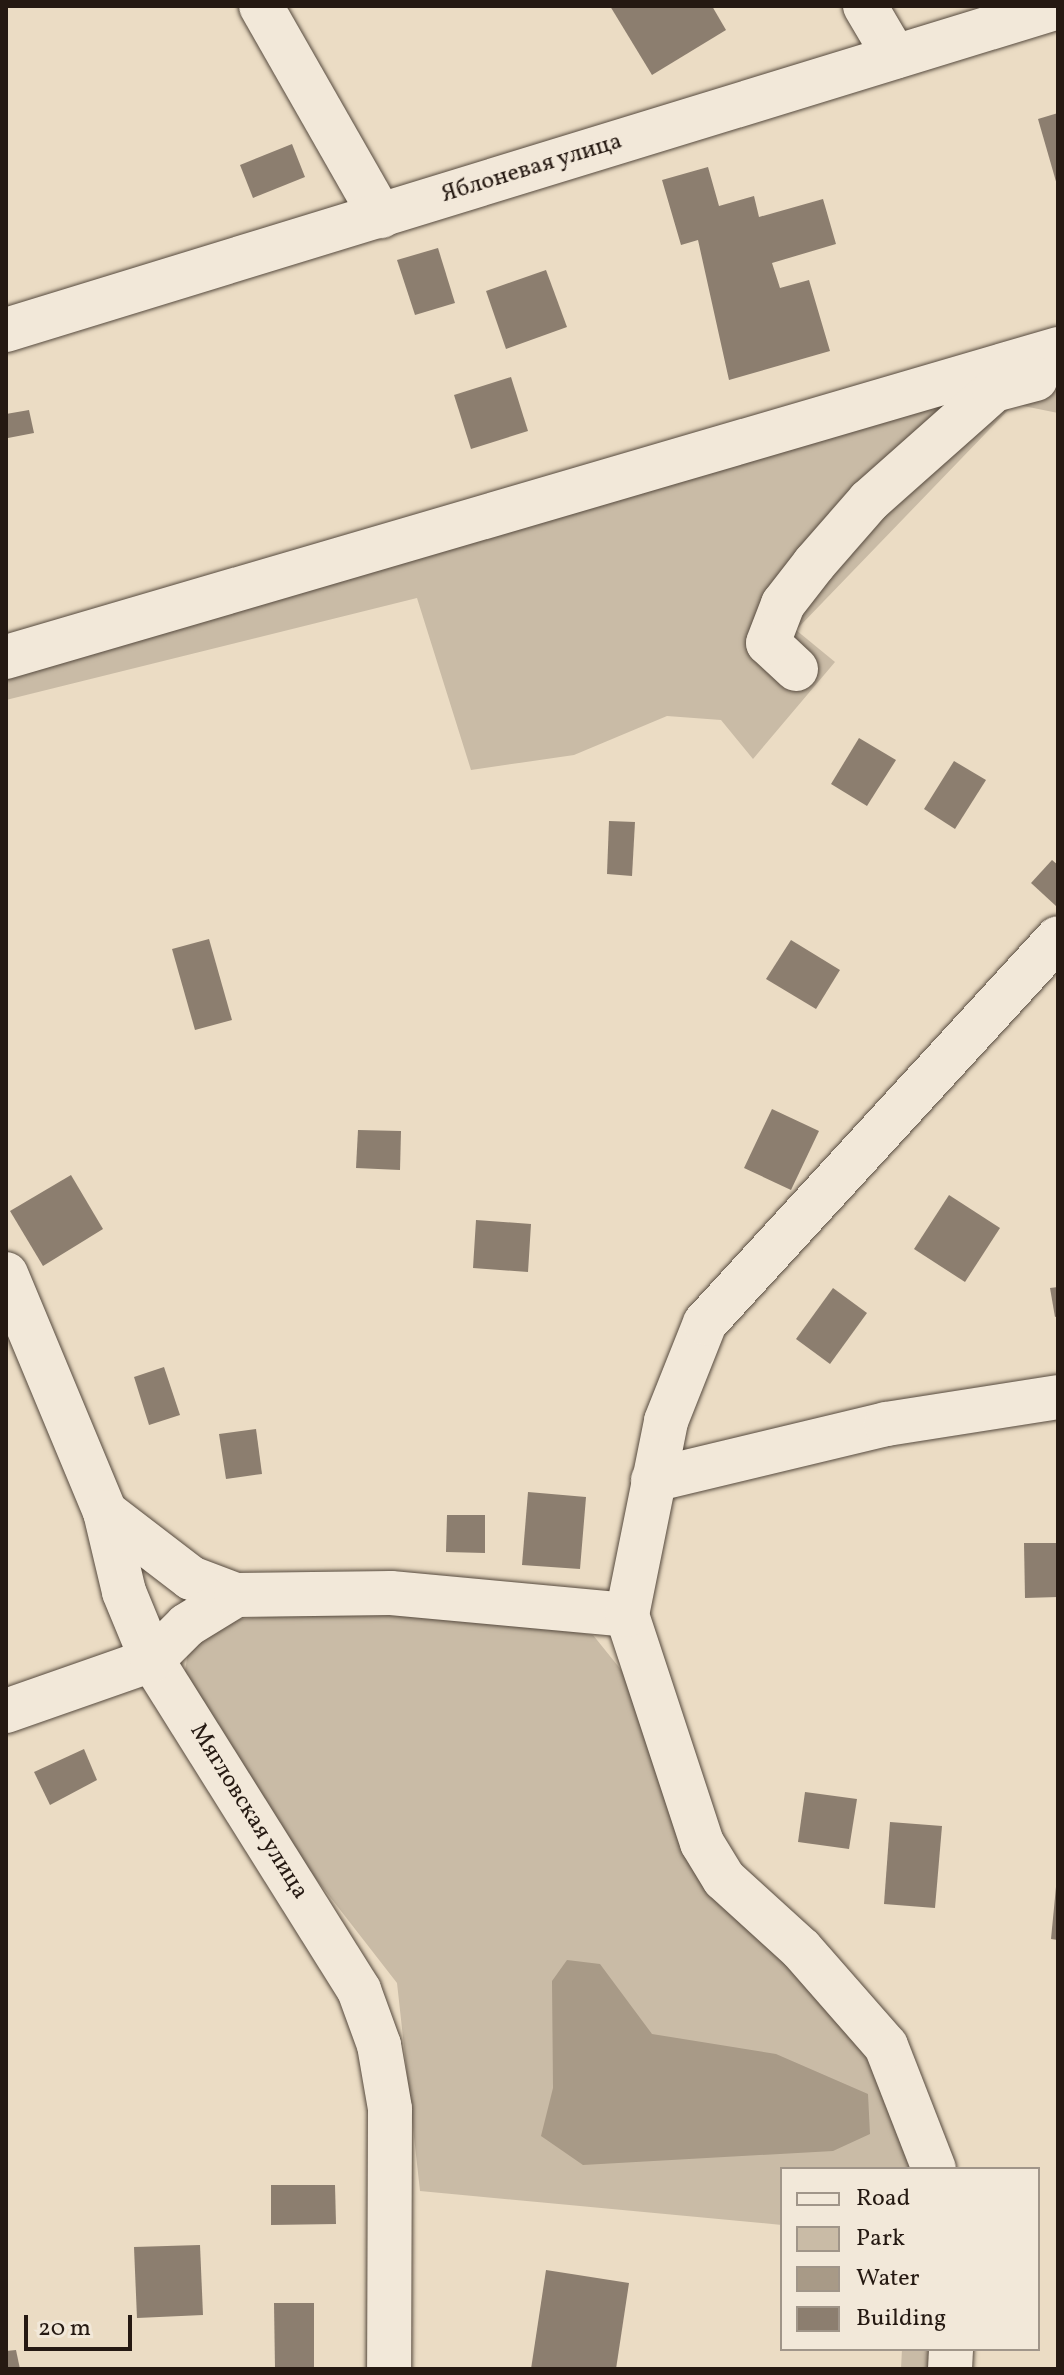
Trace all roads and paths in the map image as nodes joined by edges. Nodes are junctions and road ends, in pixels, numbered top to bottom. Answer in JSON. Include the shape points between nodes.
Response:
{"nodes":[{"id":1,"x":261,"y":6,"type":"edge"},
{"id":2,"x":865,"y":6,"type":"edge"},
{"id":3,"x":1058,"y":7,"type":"edge"},
{"id":4,"x":895,"y":57,"type":"junction"},
{"id":5,"x":381,"y":216,"type":"junction"},
{"id":6,"x":6,"y":330,"type":"edge"},
{"id":7,"x":1058,"y":349,"type":"edge"},
{"id":8,"x":1058,"y":378,"type":"edge"},
{"id":9,"x":6,"y":657,"type":"edge"},
{"id":10,"x":796,"y":669,"type":"dead end"},
{"id":11,"x":1058,"y":938,"type":"edge"},
{"id":12,"x":6,"y":1274,"type":"edge"},
{"id":13,"x":1058,"y":1397,"type":"edge"},
{"id":14,"x":653,"y":1480,"type":"junction"},
{"id":15,"x":105,"y":1512,"type":"junction"},
{"id":16,"x":236,"y":1595,"type":"junction"},
{"id":17,"x":627,"y":1615,"type":"junction"},
{"id":18,"x":152,"y":1660,"type":"junction"},
{"id":19,"x":6,"y":1711,"type":"edge"},
{"id":20,"x":933,"y":2167,"type":"edge"},
{"id":21,"x":389,"y":2369,"type":"edge"}],
"edges":[{"from":1,"to":5,"type":"street"},
{"from":2,"to":4,"type":"street"},
{"from":3,"to":4,"type":"street","name":"Яблоневая улица"},
{"from":4,"to":5,"type":"street","name":"Яблоневая улица"},
{"from":5,"to":6,"type":"street","name":"Яблоневая улица"},
{"from":7,"to":9,"type":"street"},
{"from":8,"to":10,"type":"street","via":[[994,390],[869,501],[783,604],[768,643]]},
{"from":11,"to":14,"type":"street","via":[[705,1323],[666,1421]]},
{"from":12,"to":15,"type":"street","name":"Мягловская улица"},
{"from":13,"to":14,"type":"street","via":[[886,1424]]},
{"from":14,"to":17,"type":"street"},
{"from":15,"to":16,"type":"street","via":[[191,1578]]},
{"from":15,"to":18,"type":"street","name":"Мягловская улица","via":[[124,1592]]},
{"from":16,"to":17,"type":"street","via":[[391,1593]]},
{"from":16,"to":18,"type":"street","via":[[187,1625]]},
{"from":17,"to":20,"type":"street","via":[[702,1843],[724,1879],[801,1949],[886,2046]]},
{"from":18,"to":19,"type":"street"},
{"from":18,"to":21,"type":"street","name":"Мягловская улица","via":[[359,1990],[379,2045],[390,2109]]}]}
